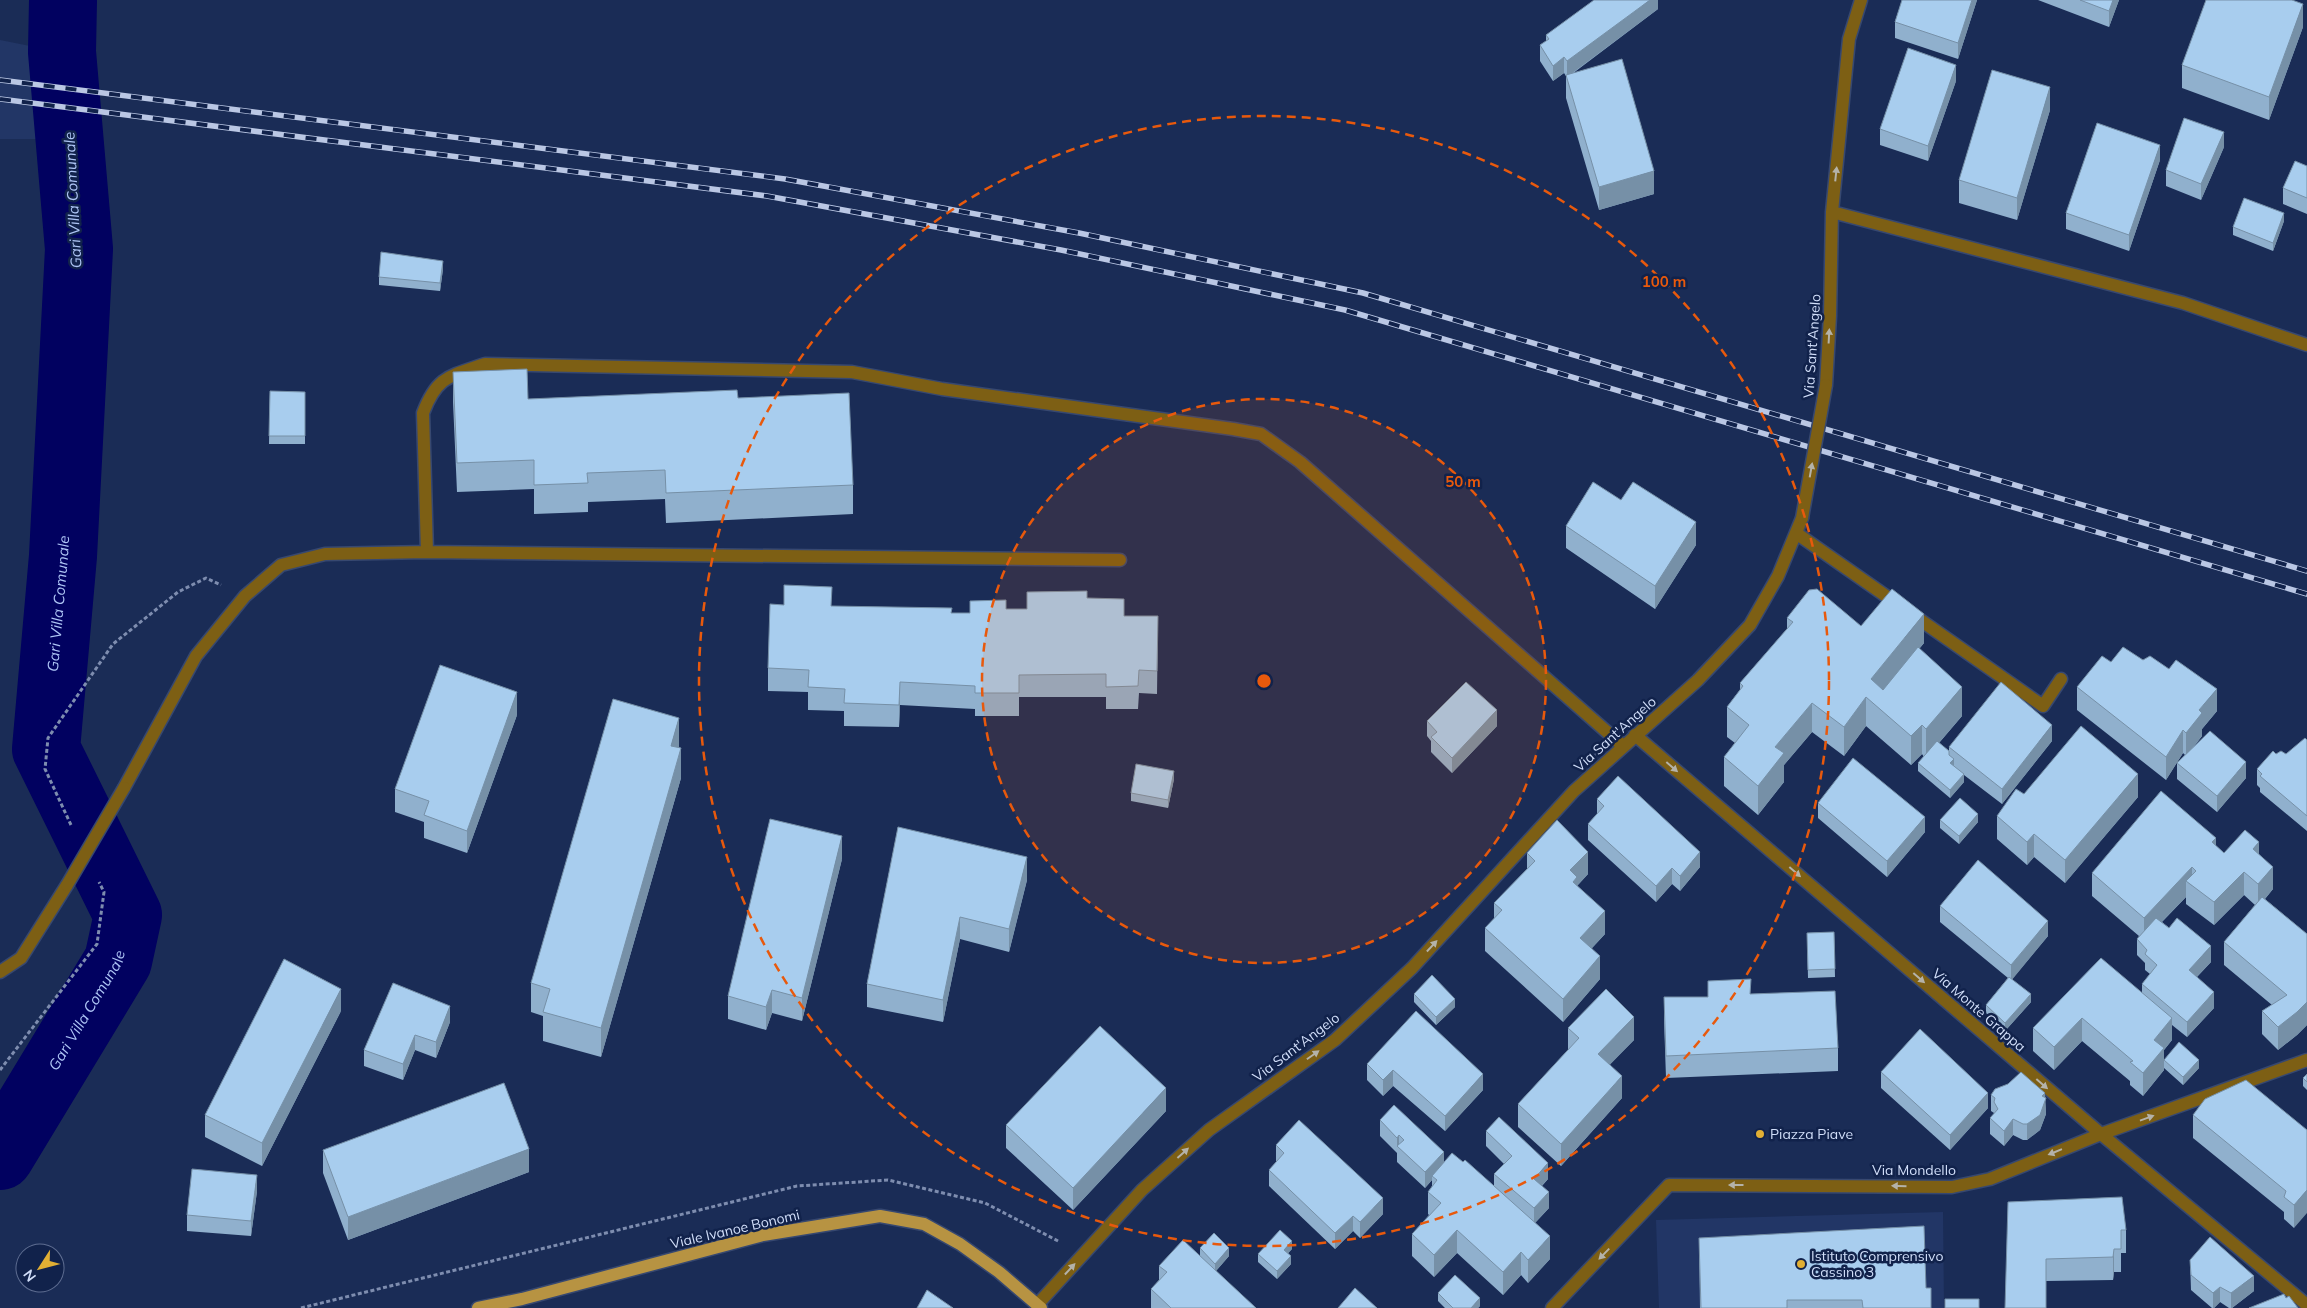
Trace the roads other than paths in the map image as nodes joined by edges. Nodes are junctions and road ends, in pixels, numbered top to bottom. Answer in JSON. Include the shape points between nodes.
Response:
{"nodes":[{"id":1,"x":1861,"y":0,"type":"edge"},
{"id":2,"x":1832,"y":212,"type":"junction"},
{"id":3,"x":2307,"y":345,"type":"edge"},
{"id":4,"x":1796,"y":533,"type":"junction"},
{"id":5,"x":427,"y":552,"type":"junction"},
{"id":6,"x":1120,"y":560,"type":"dead end"},
{"id":7,"x":2061,"y":679,"type":"dead end"},
{"id":8,"x":1635,"y":735,"type":"junction"},
{"id":9,"x":1623,"y":746,"type":"junction"},
{"id":10,"x":0,"y":972,"type":"edge"},
{"id":11,"x":2307,"y":1060,"type":"edge"},
{"id":12,"x":2101,"y":1134,"type":"junction"},
{"id":13,"x":2307,"y":1305,"type":"edge"},
{"id":14,"x":1038,"y":1307,"type":"edge"},
{"id":15,"x":478,"y":1308,"type":"edge"},
{"id":16,"x":1552,"y":1308,"type":"edge"}],
"edges":[{"from":2,"to":1,"type":"street","name":"Via Sant'Angelo","one_way":true,"via":[[1848,39]]},
{"from":2,"to":3,"type":"street","via":[[2183,303]]},
{"from":4,"to":2,"type":"street","name":"Via Sant'Angelo","one_way":true,"bridge":true,"via":[[1802,518],[1826,385]]},
{"from":4,"to":7,"type":"street","via":[[2044,706]]},
{"from":4,"to":8,"type":"street","name":"Via Sant'Angelo","via":[[1778,576],[1750,625],[1698,680]]},
{"from":5,"to":6,"type":"street"},
{"from":5,"to":9,"type":"street","via":[[422,413],[430,392],[446,377],[485,364],[852,372],[942,389],[1233,429],[1261,434],[1300,462]]},
{"from":5,"to":10,"type":"street","bridge":true,"via":[[326,554],[282,565],[245,596],[196,656],[124,788],[21,958]]},
{"from":8,"to":9,"type":"street","name":"Via Sant'Angelo"},
{"from":8,"to":12,"type":"street","name":"Via Monte Grappa","one_way":true},
{"from":14,"to":9,"type":"street","name":"Via Sant'Angelo","one_way":true,"via":[[1142,1190],[1208,1130],[1335,1040],[1412,968],[1574,791]]},
{"from":12,"to":11,"type":"street","name":"Via Mondello","one_way":true},
{"from":12,"to":13,"type":"street","name":"Via Monte Grappa"},
{"from":12,"to":16,"type":"street","name":"Via Mondello","one_way":true,"via":[[1990,1179],[1952,1187],[1669,1185]]},
{"from":14,"to":15,"type":"main road","name":"Viale Ivanoe Bonomi","via":[[999,1272],[960,1244],[924,1224],[880,1216],[764,1235]]}]}
